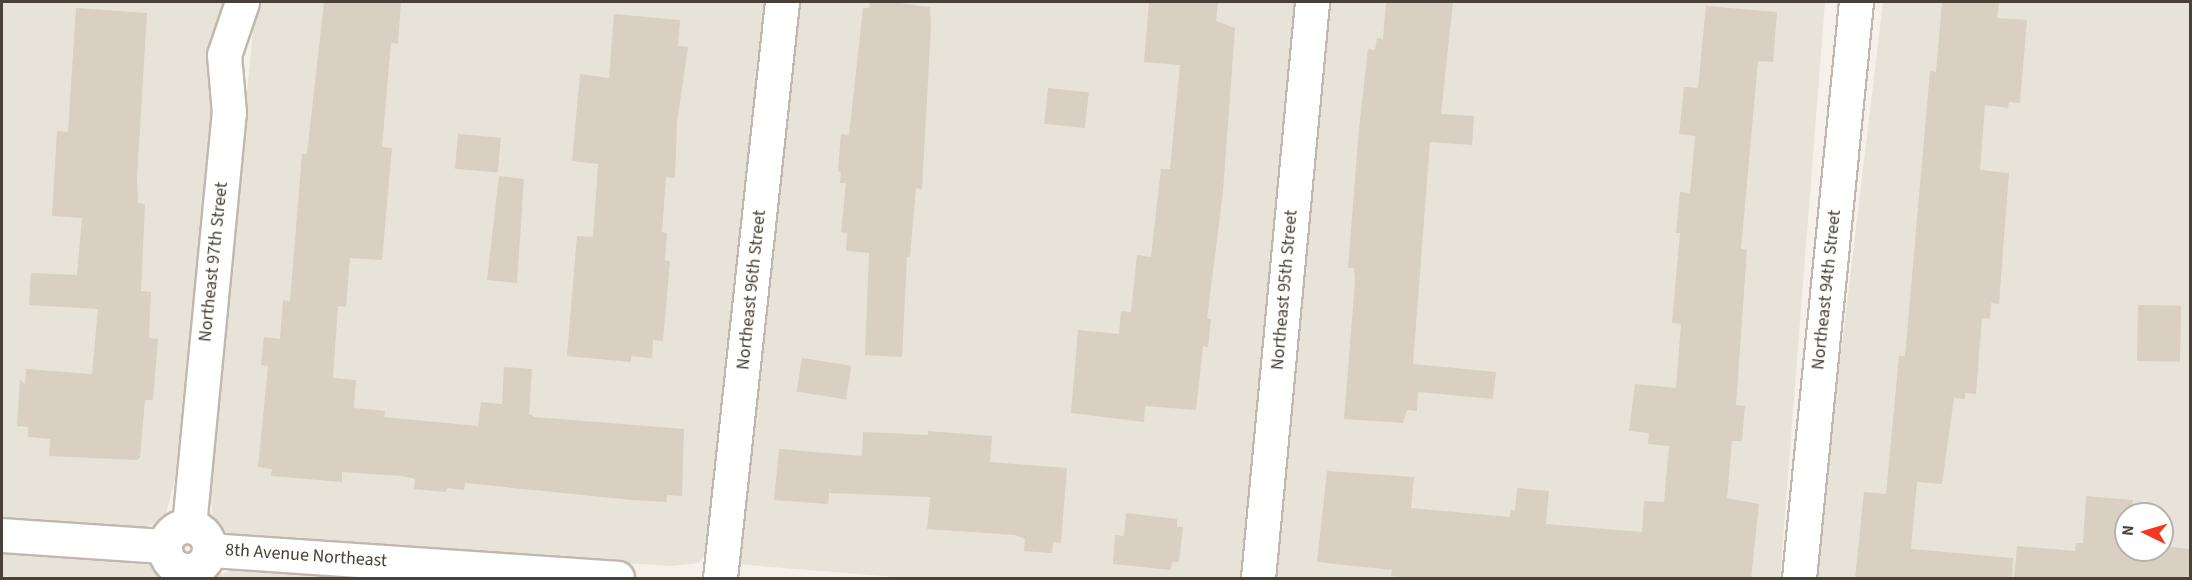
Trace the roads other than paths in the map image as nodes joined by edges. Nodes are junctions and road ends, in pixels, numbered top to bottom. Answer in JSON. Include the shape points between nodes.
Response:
{"nodes":[{"id":1,"x":243,"y":2,"type":"edge"},
{"id":2,"x":782,"y":2,"type":"edge"},
{"id":3,"x":1312,"y":2,"type":"edge"},
{"id":4,"x":1856,"y":2,"type":"edge"},
{"id":5,"x":2,"y":535,"type":"edge"},
{"id":6,"x":181,"y":555,"type":"edge"},
{"id":7,"x":617,"y":579,"type":"edge"},
{"id":8,"x":720,"y":579,"type":"edge"},
{"id":9,"x":1258,"y":579,"type":"edge"},
{"id":10,"x":1799,"y":579,"type":"edge"}],
"edges":[{"from":1,"to":6,"type":"street","name":"Northeast 97th Street","via":[[224,55],[229,113]]},
{"from":2,"to":8,"type":"street","name":"Northeast 96th Street"},
{"from":3,"to":9,"type":"street","name":"Northeast 95th Street"},
{"from":4,"to":10,"type":"street","name":"Northeast 94th Street"},
{"from":5,"to":6,"type":"street"},
{"from":6,"to":7,"type":"street","name":"8th Avenue Northeast","via":[[205,534],[210,550]]}]}
